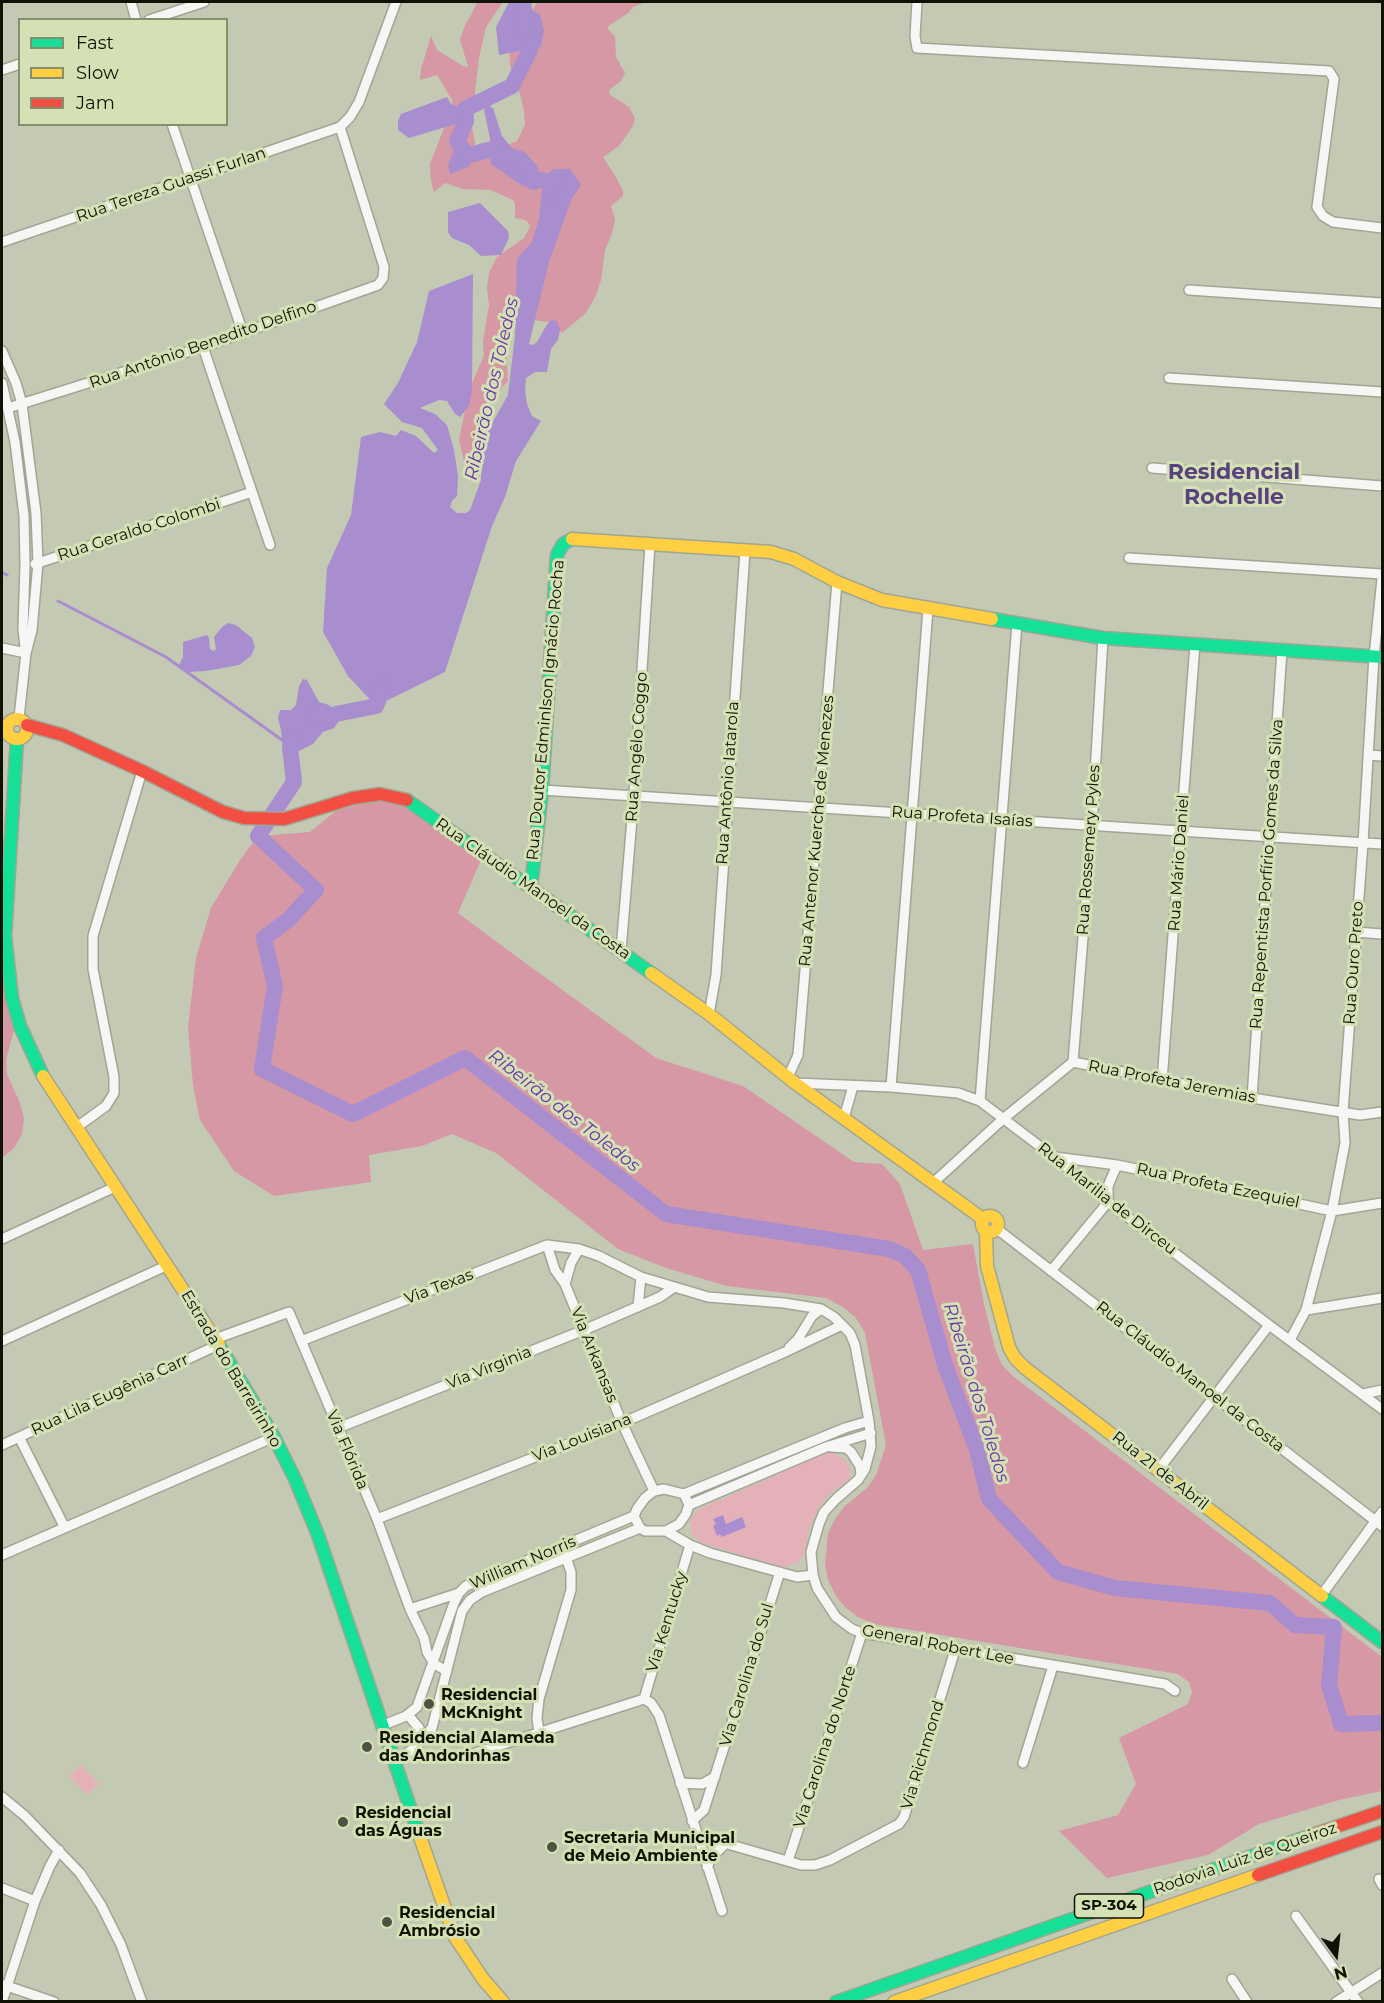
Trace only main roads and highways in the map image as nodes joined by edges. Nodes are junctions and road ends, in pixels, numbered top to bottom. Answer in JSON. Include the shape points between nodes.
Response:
{"nodes":[{"id":1,"x":1378,"y":656,"type":"edge"},
{"id":2,"x":15,"y":722,"type":"edge"},
{"id":3,"x":10,"y":737,"type":"edge"},
{"id":4,"x":7,"y":835,"type":"edge"},
{"id":5,"x":531,"y":887,"type":"junction"},
{"id":6,"x":990,"y":1228,"type":"joint"},
{"id":7,"x":1383,"y":1642,"type":"edge"},
{"id":8,"x":1383,"y":1811,"type":"edge"},
{"id":9,"x":1383,"y":1832,"type":"edge"},
{"id":10,"x":502,"y":2001,"type":"edge"},
{"id":11,"x":836,"y":2001,"type":"edge"},
{"id":12,"x":894,"y":2001,"type":"edge"}],
"edges":[{"from":1,"to":5,"type":"main road","name":"Rua Doutor Edminlson Ignácio Rocha","via":[[1103,638],[882,600],[771,552],[573,539],[563,544],[557,555],[542,789]]},
{"from":2,"to":3,"type":"main road","name":"Estrada do Barreirinho","via":[[7,727]]},
{"from":2,"to":3,"type":"main road","via":[[26,735]]},
{"from":2,"to":5,"type":"main road","name":"Rua Cláudio Manoel da Costa","via":[[63,735],[223,812],[244,818],[284,819],[380,794],[408,800]]},
{"from":3,"to":4,"type":"main road","name":"Estrada do Barreirinho"},
{"from":4,"to":10,"type":"main road","name":"Estrada do Barreirinho","via":[[5,936],[12,998],[20,1026],[41,1074],[247,1389],[295,1479],[318,1535],[455,1937]]},
{"from":5,"to":6,"type":"main road","name":"Rua Cláudio Manoel da Costa","via":[[709,1014]]},
{"from":6,"to":7,"type":"main road","name":"Rua 21 de Abril","via":[[987,1266],[1015,1358]]},
{"from":8,"to":11,"type":"main road","name":"Rodovia Luiz de Queiroz","number":"SP-304"},
{"from":9,"to":12,"type":"main road","name":"Rodovia Luiz de Queiroz","number":"SP-304"}]}
